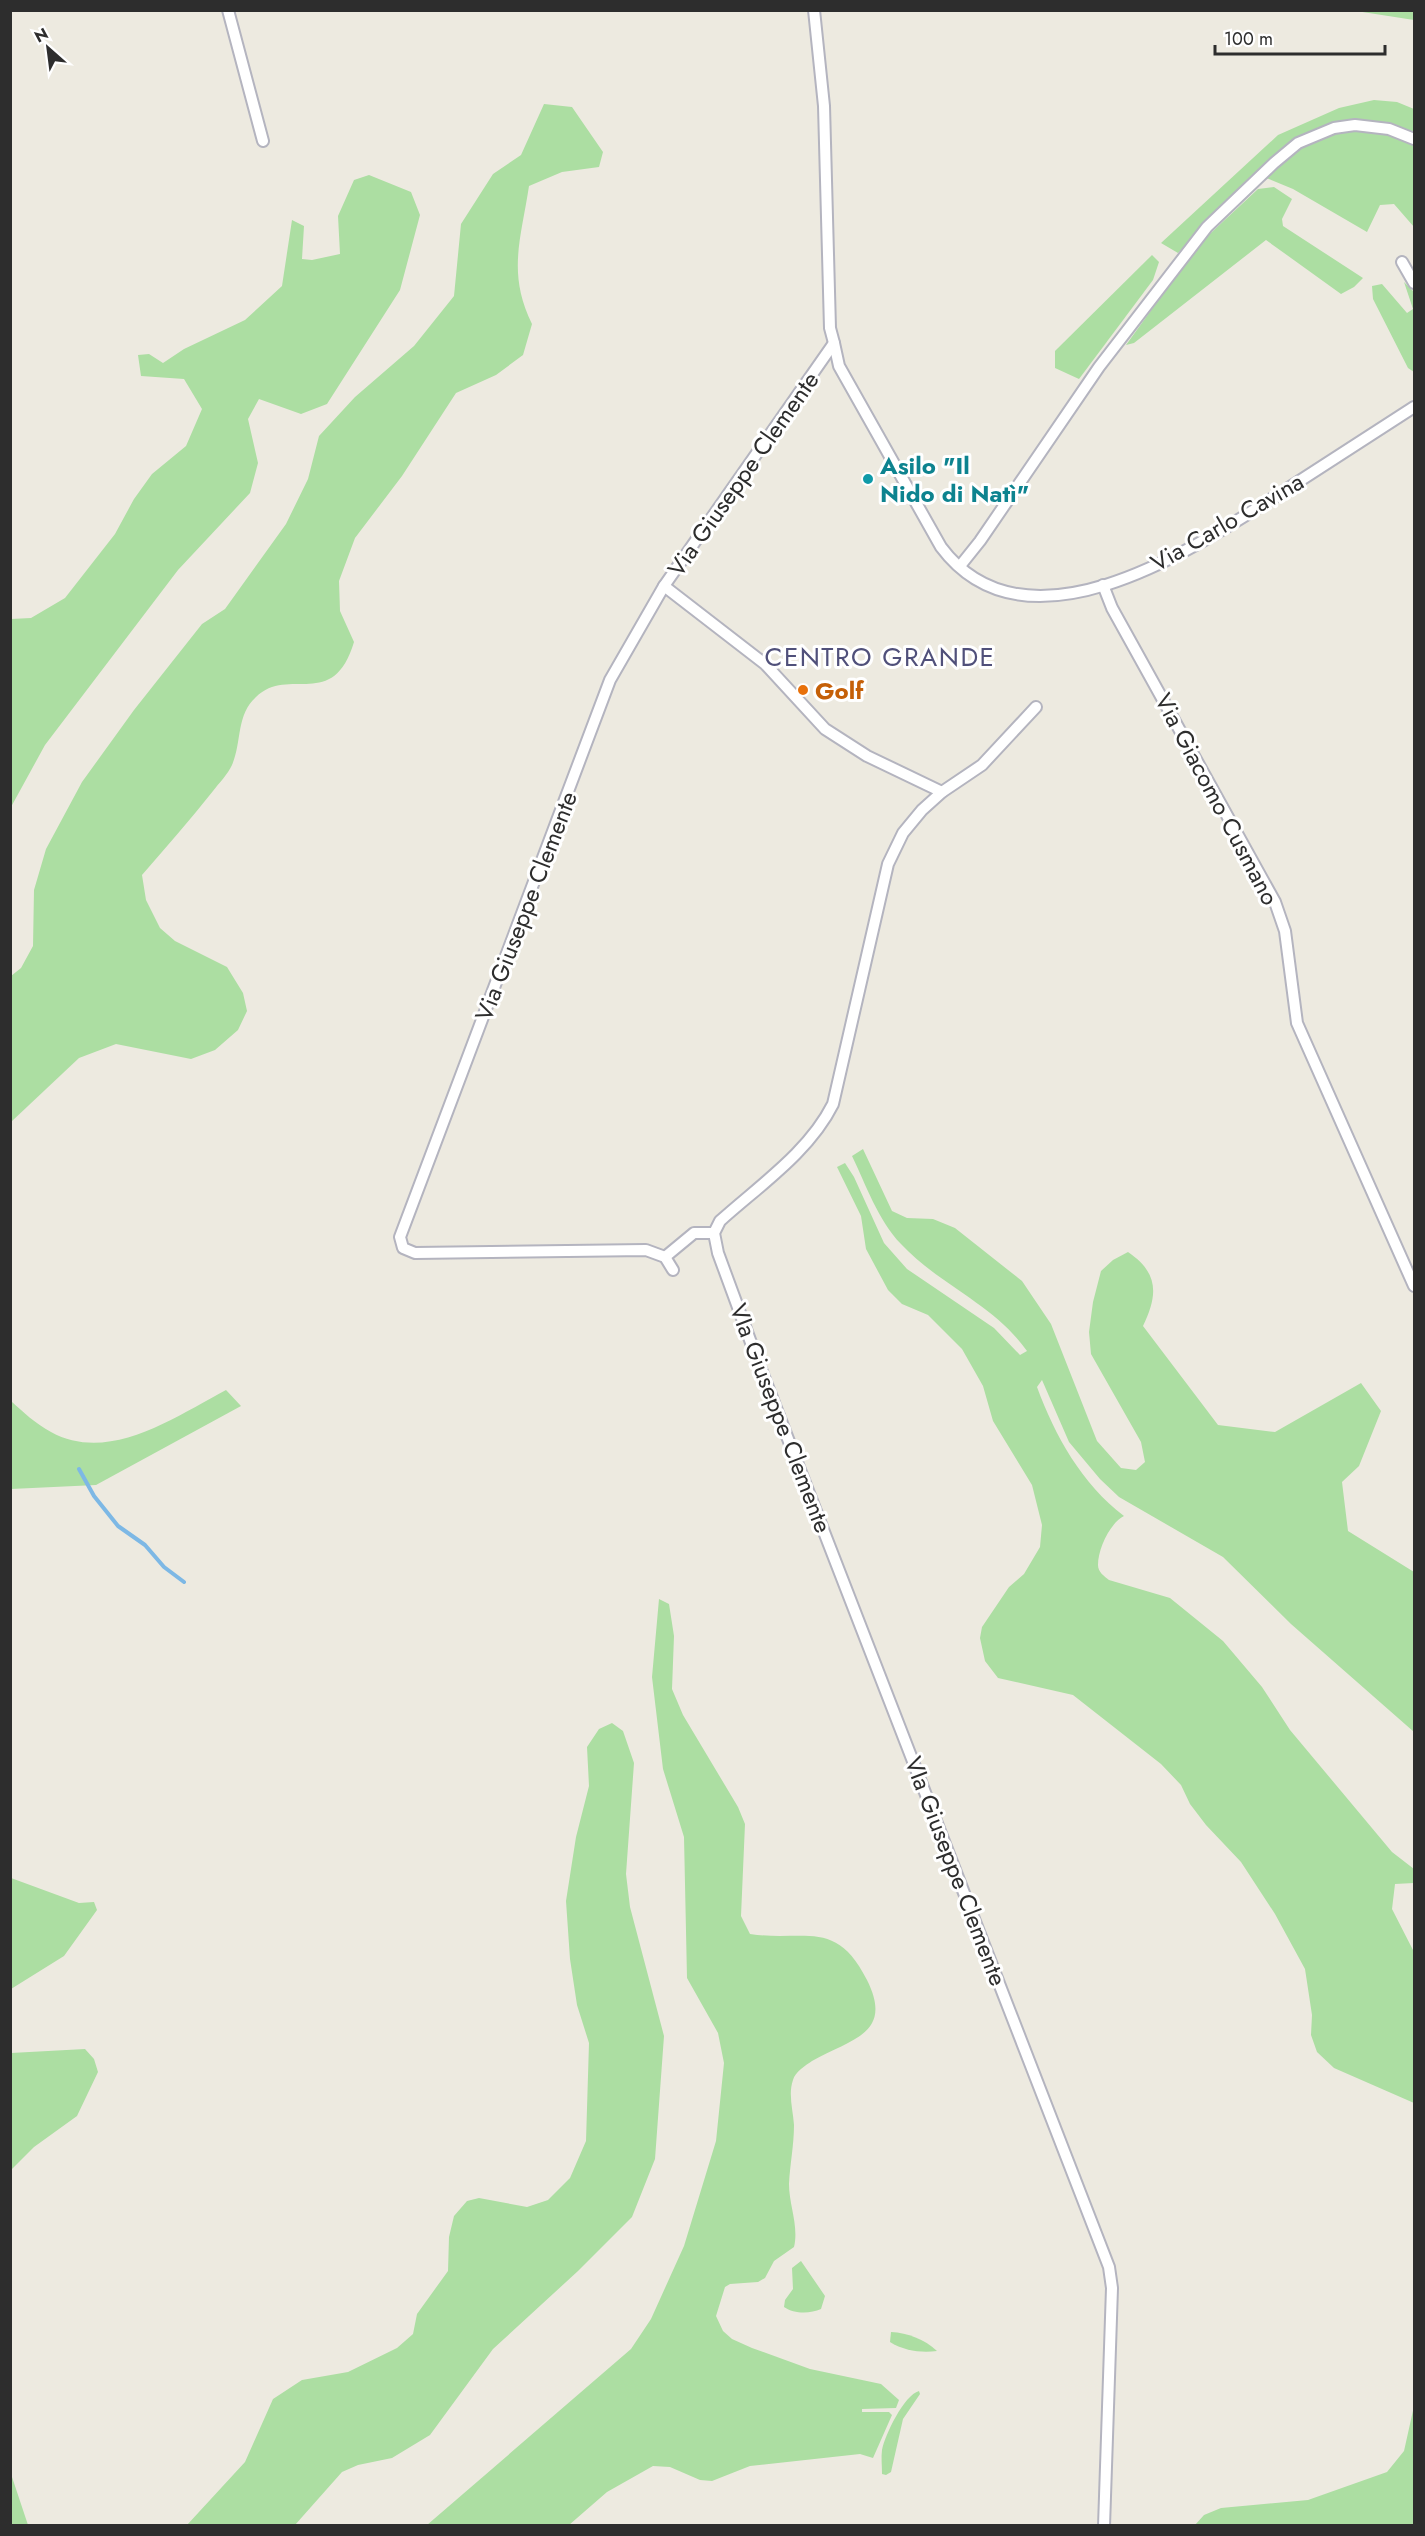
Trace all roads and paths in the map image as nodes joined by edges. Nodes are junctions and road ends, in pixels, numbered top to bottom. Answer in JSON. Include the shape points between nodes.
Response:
{"nodes":[{"id":1,"x":228,"y":10,"type":"edge"},
{"id":2,"x":814,"y":10,"type":"edge"},
{"id":3,"x":1414,"y":139,"type":"edge"},
{"id":4,"x":263,"y":141,"type":"dead end"},
{"id":5,"x":1402,"y":262,"type":"dead end"},
{"id":6,"x":1414,"y":283,"type":"edge"},
{"id":7,"x":834,"y":343,"type":"junction"},
{"id":8,"x":1414,"y":407,"type":"edge"},
{"id":9,"x":960,"y":566,"type":"junction"},
{"id":10,"x":1103,"y":585,"type":"junction"},
{"id":11,"x":664,"y":586,"type":"junction"},
{"id":12,"x":1036,"y":707,"type":"dead end"},
{"id":13,"x":942,"y":792,"type":"junction"},
{"id":14,"x":714,"y":1233,"type":"junction"},
{"id":15,"x":664,"y":1257,"type":"junction"},
{"id":16,"x":673,"y":1270,"type":"dead end"},
{"id":17,"x":1414,"y":1286,"type":"edge"},
{"id":18,"x":1104,"y":2526,"type":"edge"}],
"edges":[{"from":1,"to":4,"type":"street"},
{"from":2,"to":7,"type":"street","name":"Via Carlo Cavina","via":[[824,106],[830,328]]},
{"from":3,"to":9,"type":"street","via":[[1389,129],[1355,124],[1298,144],[1274,163],[1207,228],[1099,367]]},
{"from":5,"to":6,"type":"street"},
{"from":7,"to":9,"type":"street","name":"Via Carlo Cavina","via":[[839,366],[941,547]]},
{"from":7,"to":11,"type":"street","name":"Via Giuseppe Clemente"},
{"from":8,"to":10,"type":"street","name":"Via Carlo Cavina","via":[[1190,550]]},
{"from":9,"to":10,"type":"street","name":"Via Carlo Cavina","via":[[998,589],[1025,594],[1079,592]]},
{"from":10,"to":17,"type":"street","name":"Via Giacomo Cusmano","via":[[1112,608],[1275,902],[1285,931],[1297,1023]]},
{"from":11,"to":13,"type":"street","via":[[765,664],[825,729],[867,756]]},
{"from":11,"to":15,"type":"street","name":"Via Giuseppe Clemente","via":[[610,680],[400,1240],[406,1251],[415,1253],[646,1250]]},
{"from":12,"to":13,"type":"street","via":[[982,765]]},
{"from":13,"to":14,"type":"street","via":[[909,824],[892,854],[837,1088],[822,1125],[720,1221]]},
{"from":14,"to":15,"type":"street","via":[[694,1233]]},
{"from":14,"to":18,"type":"street","name":"VIa Giuseppe Clemente","via":[[762,1370],[1109,2267],[1112,2288]]},
{"from":15,"to":16,"type":"street"}]}
